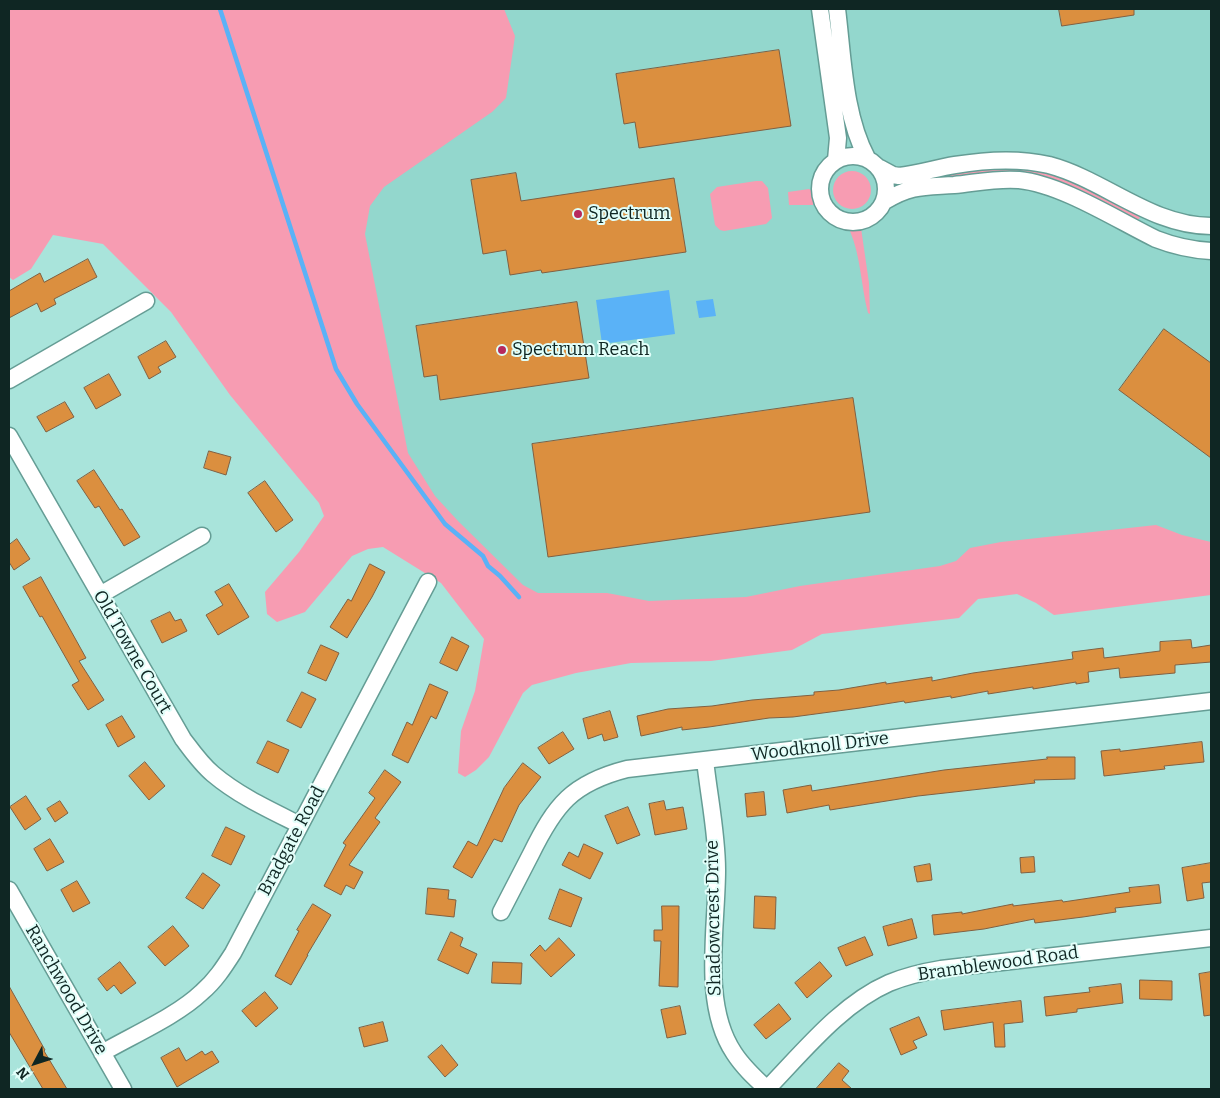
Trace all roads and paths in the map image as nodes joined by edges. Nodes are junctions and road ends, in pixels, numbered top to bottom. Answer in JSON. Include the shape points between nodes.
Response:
{"nodes":[{"id":1,"x":820,"y":9,"type":"edge"},
{"id":2,"x":837,"y":9,"type":"edge"},
{"id":3,"x":836,"y":160,"type":"junction"},
{"id":4,"x":873,"y":163,"type":"junction"},
{"id":5,"x":885,"y":202,"type":"junction"},
{"id":6,"x":1211,"y":226,"type":"edge"},
{"id":7,"x":1211,"y":251,"type":"edge"},
{"id":8,"x":146,"y":301,"type":"dead end"},
{"id":9,"x":9,"y":380,"type":"edge"},
{"id":10,"x":9,"y":436,"type":"edge"},
{"id":11,"x":202,"y":536,"type":"dead end"},
{"id":12,"x":428,"y":582,"type":"dead end"},
{"id":13,"x":100,"y":595,"type":"junction"},
{"id":14,"x":1211,"y":701,"type":"edge"},
{"id":15,"x":705,"y":760,"type":"junction"},
{"id":16,"x":300,"y":824,"type":"junction"},
{"id":17,"x":9,"y":890,"type":"edge"},
{"id":18,"x":501,"y":912,"type":"dead end"},
{"id":19,"x":1211,"y":938,"type":"edge"},
{"id":20,"x":102,"y":1052,"type":"junction"},
{"id":21,"x":123,"y":1089,"type":"edge"},
{"id":22,"x":767,"y":1089,"type":"edge"}],
"edges":[{"from":1,"to":3,"type":"street","via":[[838,138]]},
{"from":2,"to":4,"type":"street","via":[[852,118],[857,138]]},
{"from":3,"to":4,"type":"street","via":[[851,155]]},
{"from":3,"to":5,"type":"street","via":[[824,172],[820,187],[824,205],[830,213],[846,222],[856,222],[873,216]]},
{"from":4,"to":5,"type":"street","via":[[886,183]]},
{"from":4,"to":6,"type":"street","via":[[899,176],[976,162],[1032,162],[1071,174],[1169,219]]},
{"from":5,"to":7,"type":"street","via":[[900,192],[924,186],[1019,180],[1057,190],[1164,242]]},
{"from":8,"to":9,"type":"street"},
{"from":10,"to":13,"type":"street","name":"Old Towne Court"},
{"from":11,"to":13,"type":"street"},
{"from":12,"to":16,"type":"street","name":"Bradgate Road"},
{"from":13,"to":16,"type":"street","name":"Old Towne Court","via":[[196,757],[231,788]]},
{"from":14,"to":15,"type":"street","name":"Woodknoll Drive"},
{"from":15,"to":18,"type":"street","name":"Woodknoll Drive","via":[[627,769],[605,775],[576,791],[545,825]]},
{"from":15,"to":22,"type":"street","name":"Shadowcrest Drive","via":[[717,869],[713,988],[716,1009],[734,1053]]},
{"from":16,"to":20,"type":"street","name":"Bradgate Road","via":[[219,974],[202,993],[181,1008]]},
{"from":17,"to":20,"type":"street","name":"Ranchwood Drive"},
{"from":19,"to":22,"type":"street","name":"Bramblewood Road","via":[[914,974],[877,989],[843,1012]]},
{"from":20,"to":21,"type":"street","name":"Ranchwood Drive"}]}
